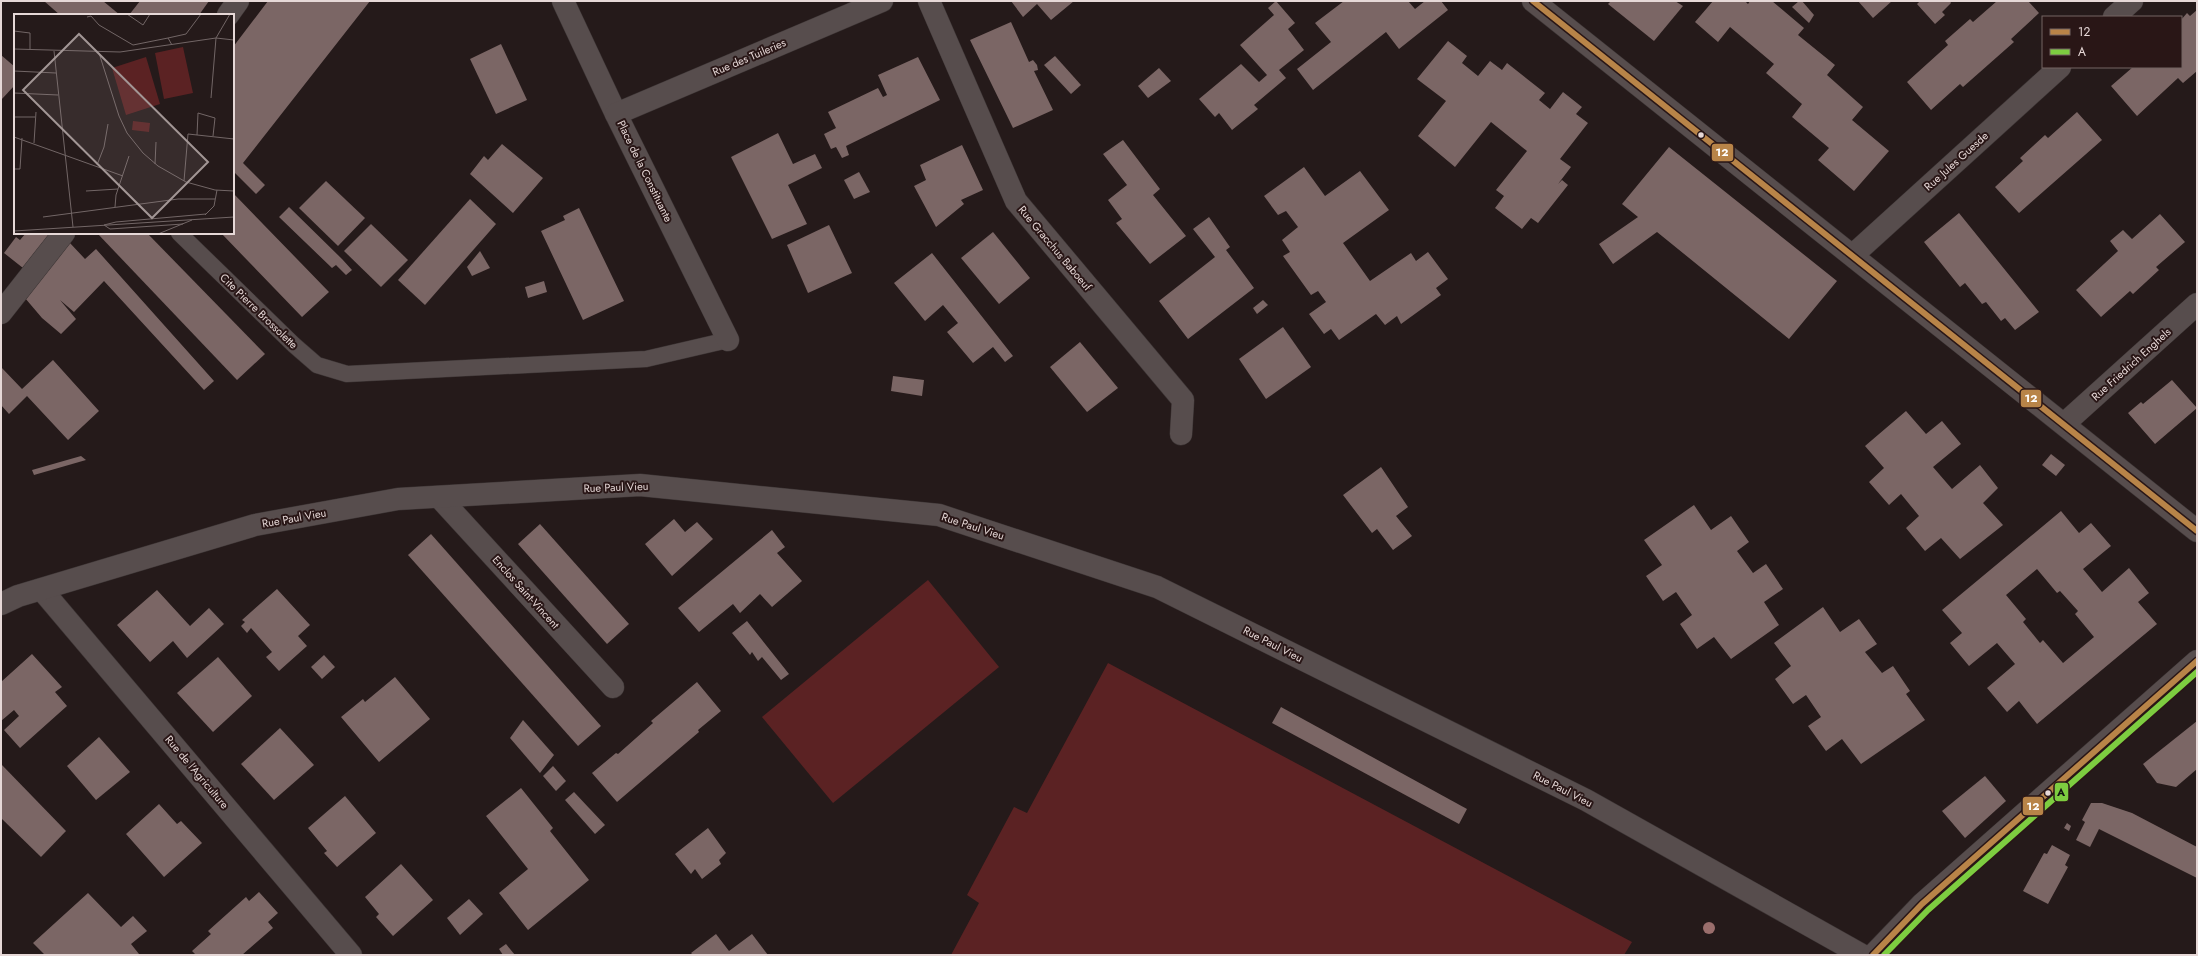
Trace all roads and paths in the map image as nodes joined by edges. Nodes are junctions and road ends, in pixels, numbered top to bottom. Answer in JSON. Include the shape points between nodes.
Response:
{"nodes":[{"id":1,"x":238,"y":1,"type":"edge"},
{"id":2,"x":563,"y":1,"type":"edge"},
{"id":3,"x":882,"y":1,"type":"edge"},
{"id":4,"x":928,"y":1,"type":"edge"},
{"id":5,"x":1533,"y":1,"type":"edge"},
{"id":6,"x":2132,"y":1,"type":"edge"},
{"id":7,"x":229,"y":14,"type":"edge"},
{"id":8,"x":2115,"y":16,"type":"edge"},
{"id":9,"x":2059,"y":68,"type":"edge"},
{"id":10,"x":616,"y":114,"type":"junction"},
{"id":11,"x":63,"y":234,"type":"edge"},
{"id":12,"x":180,"y":234,"type":"edge"},
{"id":13,"x":1853,"y":255,"type":"junction"},
{"id":14,"x":2197,"y":304,"type":"edge"},
{"id":15,"x":1,"y":313,"type":"edge"},
{"id":16,"x":728,"y":340,"type":"joint"},
{"id":17,"x":2064,"y":424,"type":"junction"},
{"id":18,"x":1181,"y":434,"type":"dead end"},
{"id":19,"x":439,"y":497,"type":"junction"},
{"id":20,"x":2197,"y":531,"type":"edge"},
{"id":21,"x":42,"y":590,"type":"junction"},
{"id":22,"x":1,"y":604,"type":"edge"},
{"id":23,"x":2197,"y":661,"type":"edge"},
{"id":24,"x":612,"y":687,"type":"dead end"},
{"id":25,"x":352,"y":955,"type":"edge"},
{"id":26,"x":1862,"y":955,"type":"edge"},
{"id":27,"x":1873,"y":955,"type":"edge"}],
"edges":[{"from":1,"to":7,"type":"street"},
{"from":2,"to":10,"type":"street","name":"Place de la Constituante"},
{"from":3,"to":10,"type":"street","name":"Rue des Tuileries"},
{"from":4,"to":18,"type":"street","name":"Rue Gracchus Baboeuf","via":[[1016,201],[1183,400]]},
{"from":5,"to":13,"type":"street"},
{"from":6,"to":8,"type":"street"},
{"from":9,"to":13,"type":"street","name":"Rue Jules Guesde"},
{"from":10,"to":16,"type":"street","name":"Place de la Constituante"},
{"from":11,"to":15,"type":"street"},
{"from":12,"to":16,"type":"lane","name":"Cite Pierre Brossolette","via":[[317,365],[347,374],[646,358]]},
{"from":13,"to":17,"type":"street"},
{"from":14,"to":17,"type":"street","name":"Rue Friedrich Enghels"},
{"from":17,"to":20,"type":"street"},
{"from":19,"to":21,"type":"street","name":"Rue Paul Vieu","via":[[398,499],[255,525]]},
{"from":19,"to":24,"type":"street","name":"Enclos Saint-Vincent"},
{"from":19,"to":26,"type":"street","name":"Rue Paul Vieu","via":[[640,485],[939,515],[1158,587],[1586,800]]},
{"from":21,"to":22,"type":"street","name":"Rue Paul Vieu"},
{"from":21,"to":25,"type":"street","name":"Rue de l'Agriculture"},
{"from":23,"to":27,"type":"street","via":[[1922,904]]}]}
